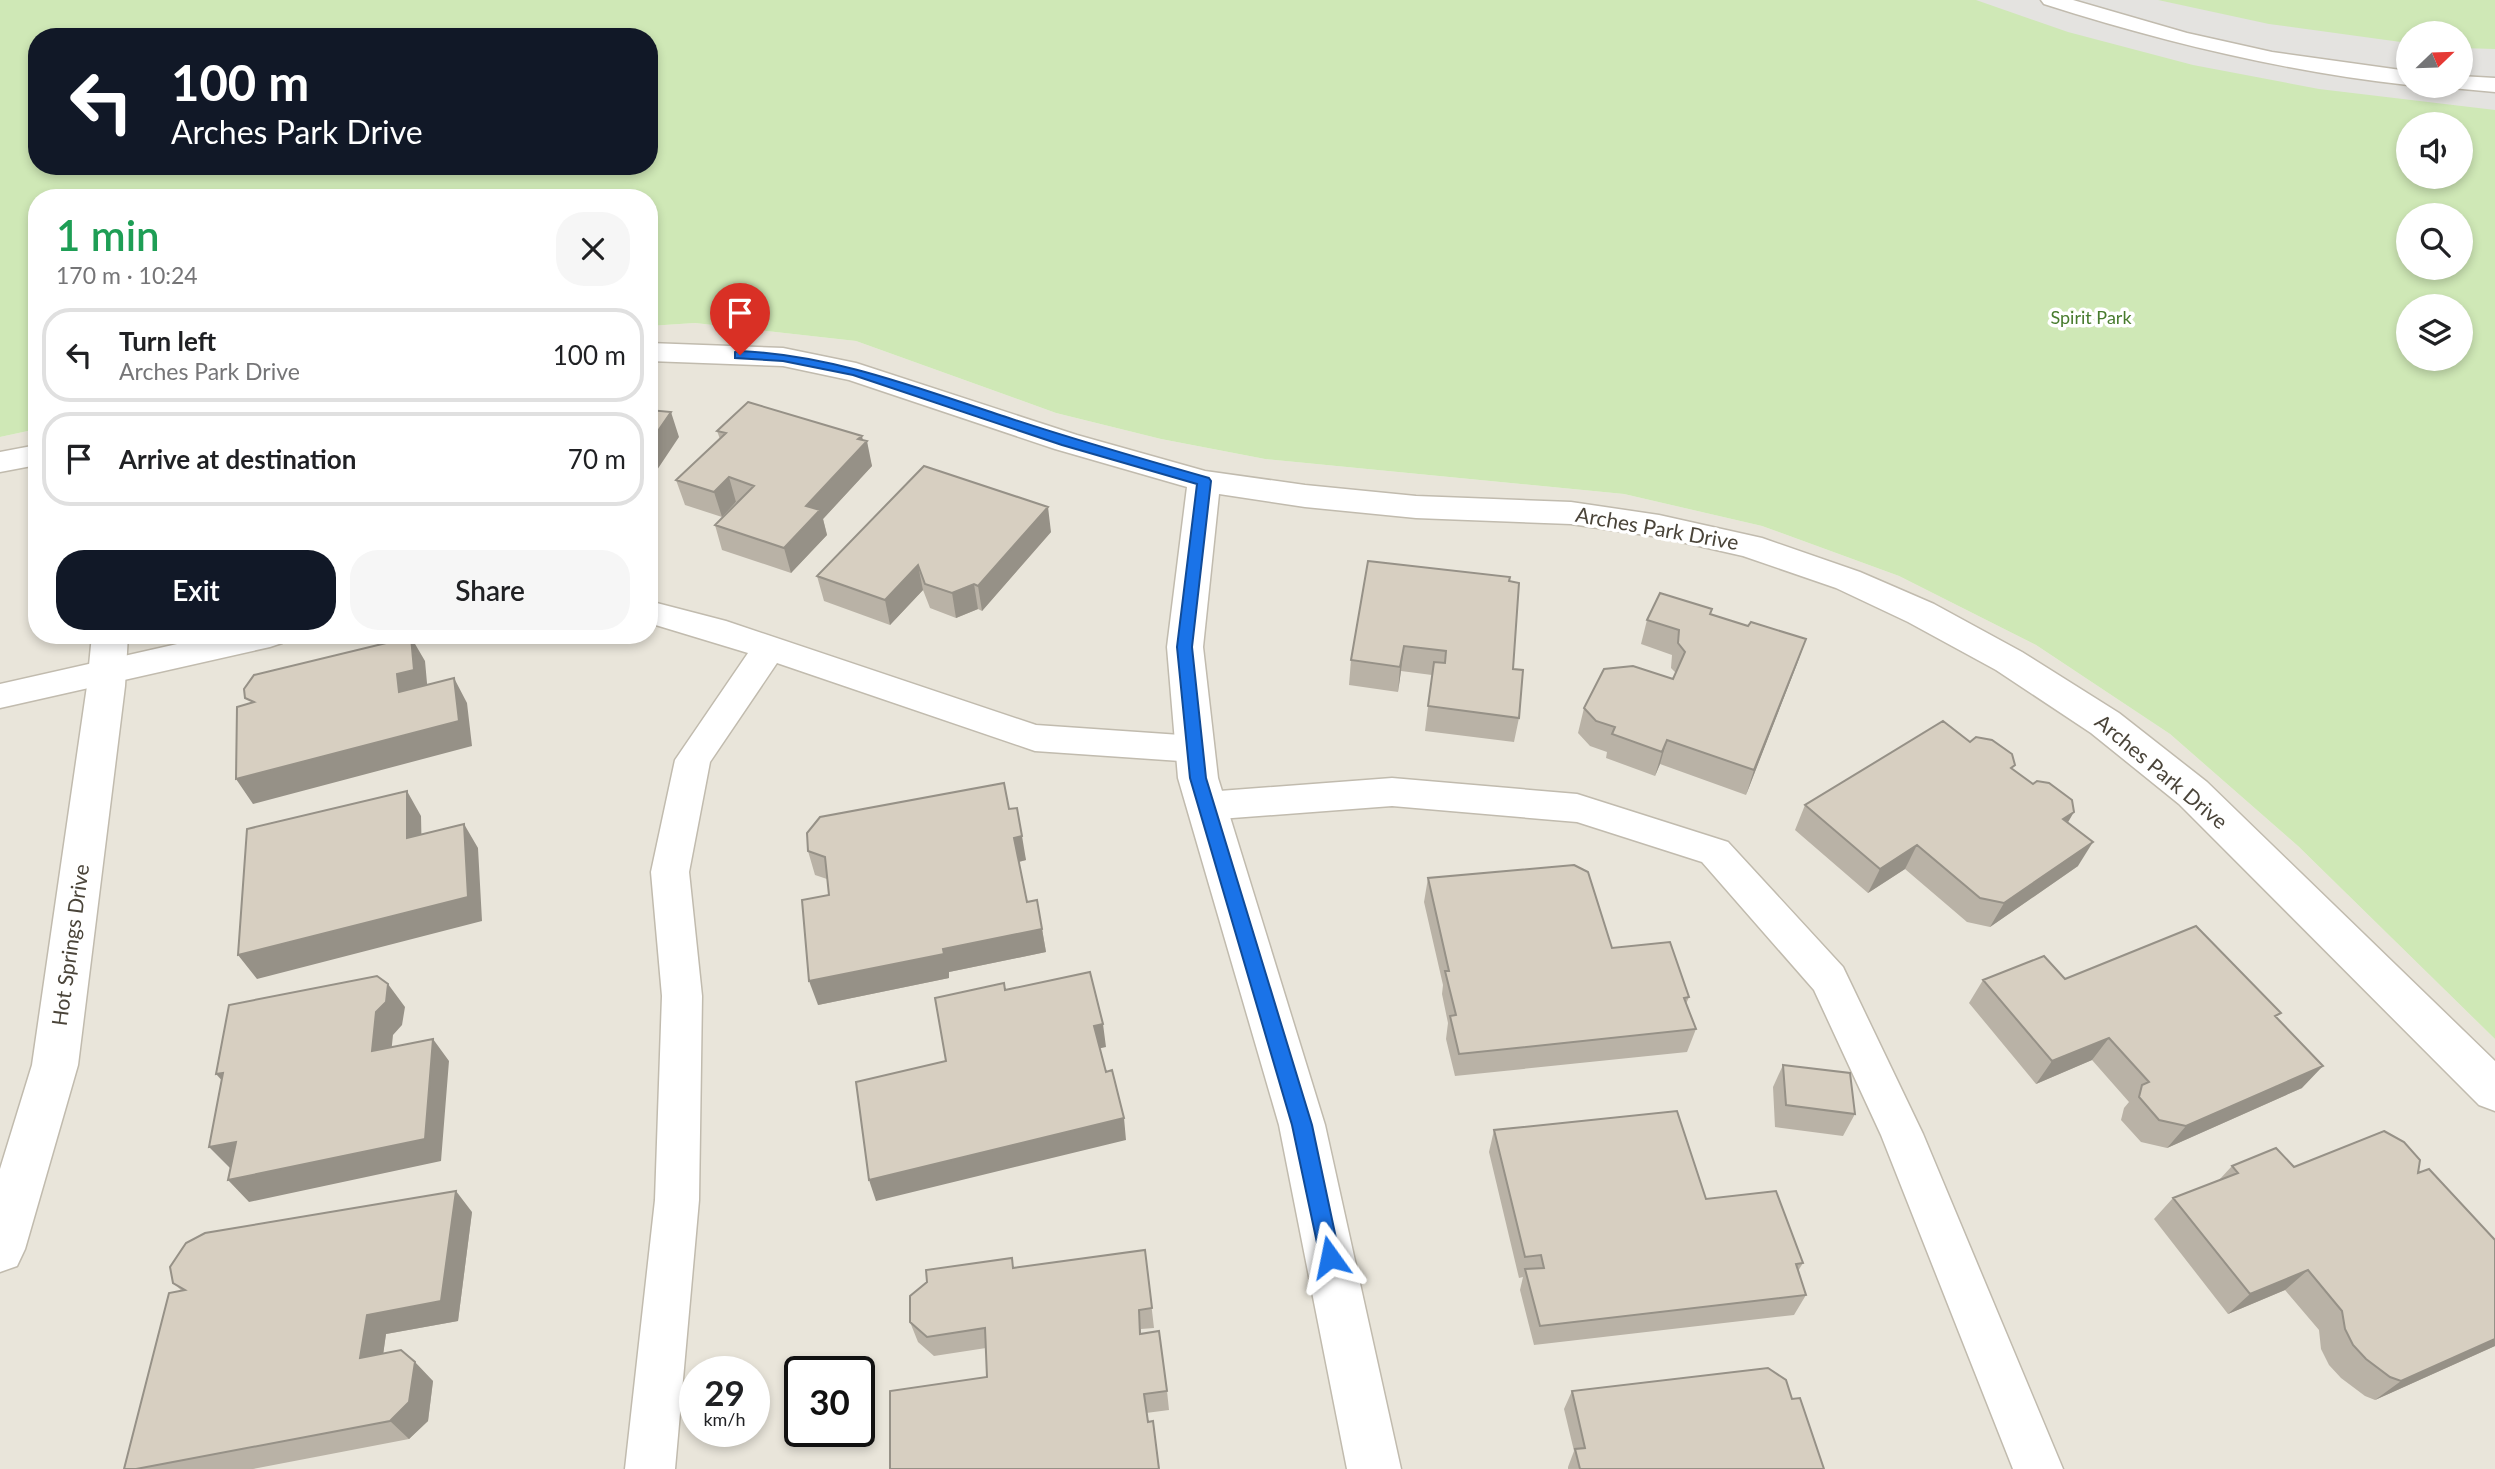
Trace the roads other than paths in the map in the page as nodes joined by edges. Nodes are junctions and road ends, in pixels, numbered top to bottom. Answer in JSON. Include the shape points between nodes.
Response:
{"nodes":[{"id":1,"x":2051,"y":0,"type":"edge"},
{"id":2,"x":2396,"y":77,"type":"edge"},
{"id":3,"x":2473,"y":84,"type":"edge"},
{"id":4,"x":2495,"y":85,"type":"edge"},
{"id":5,"x":658,"y":352,"type":"edge"},
{"id":6,"x":28,"y":457,"type":"edge"},
{"id":7,"x":0,"y":462,"type":"edge"},
{"id":8,"x":1204,"y":481,"type":"junction"},
{"id":9,"x":658,"y":615,"type":"edge"},
{"id":10,"x":194,"y":644,"type":"edge"},
{"id":11,"x":769,"y":648,"type":"junction"},
{"id":12,"x":109,"y":654,"type":"edge"},
{"id":13,"x":0,"y":696,"type":"edge"},
{"id":14,"x":1195,"y":749,"type":"junction"},
{"id":15,"x":1206,"y":806,"type":"junction"},
{"id":16,"x":2495,"y":1091,"type":"edge"},
{"id":17,"x":0,"y":1249,"type":"edge"},
{"id":18,"x":650,"y":1469,"type":"edge"},
{"id":19,"x":1374,"y":1469,"type":"edge"},
{"id":20,"x":2038,"y":1469,"type":"edge"}],
"edges":[{"from":1,"to":2,"type":"lane","via":[[2201,42],[2332,69]]},
{"from":3,"to":4,"type":"lane"},
{"from":5,"to":8,"type":"street","name":"Arches Park Drive","via":[[783,357],[856,372],[1066,442]]},
{"from":6,"to":7,"type":"street"},
{"from":8,"to":14,"type":"street","via":[[1185,647]]},
{"from":8,"to":16,"type":"street","name":"Arches Park Drive","via":[[1416,507],[1571,513],[1658,526],[1750,546],[1848,580],[1921,613],[2009,661],[2105,723],[2193,793]]},
{"from":9,"to":11,"type":"lane"},
{"from":10,"to":12,"type":"lane"},
{"from":11,"to":14,"type":"lane","via":[[1035,738]]},
{"from":11,"to":18,"type":"lane","via":[[693,760],[670,872],[682,996],[677,1200]]},
{"from":12,"to":13,"type":"lane"},
{"from":12,"to":17,"type":"street","name":"Hot Springs Drive","via":[[55,1065]]},
{"from":14,"to":15,"type":"street"},
{"from":15,"to":19,"type":"street","via":[[1302,1125]]},
{"from":15,"to":20,"type":"lane","via":[[1392,792],[1577,808],[1715,852],[1829,979],[1902,1134]]}]}
